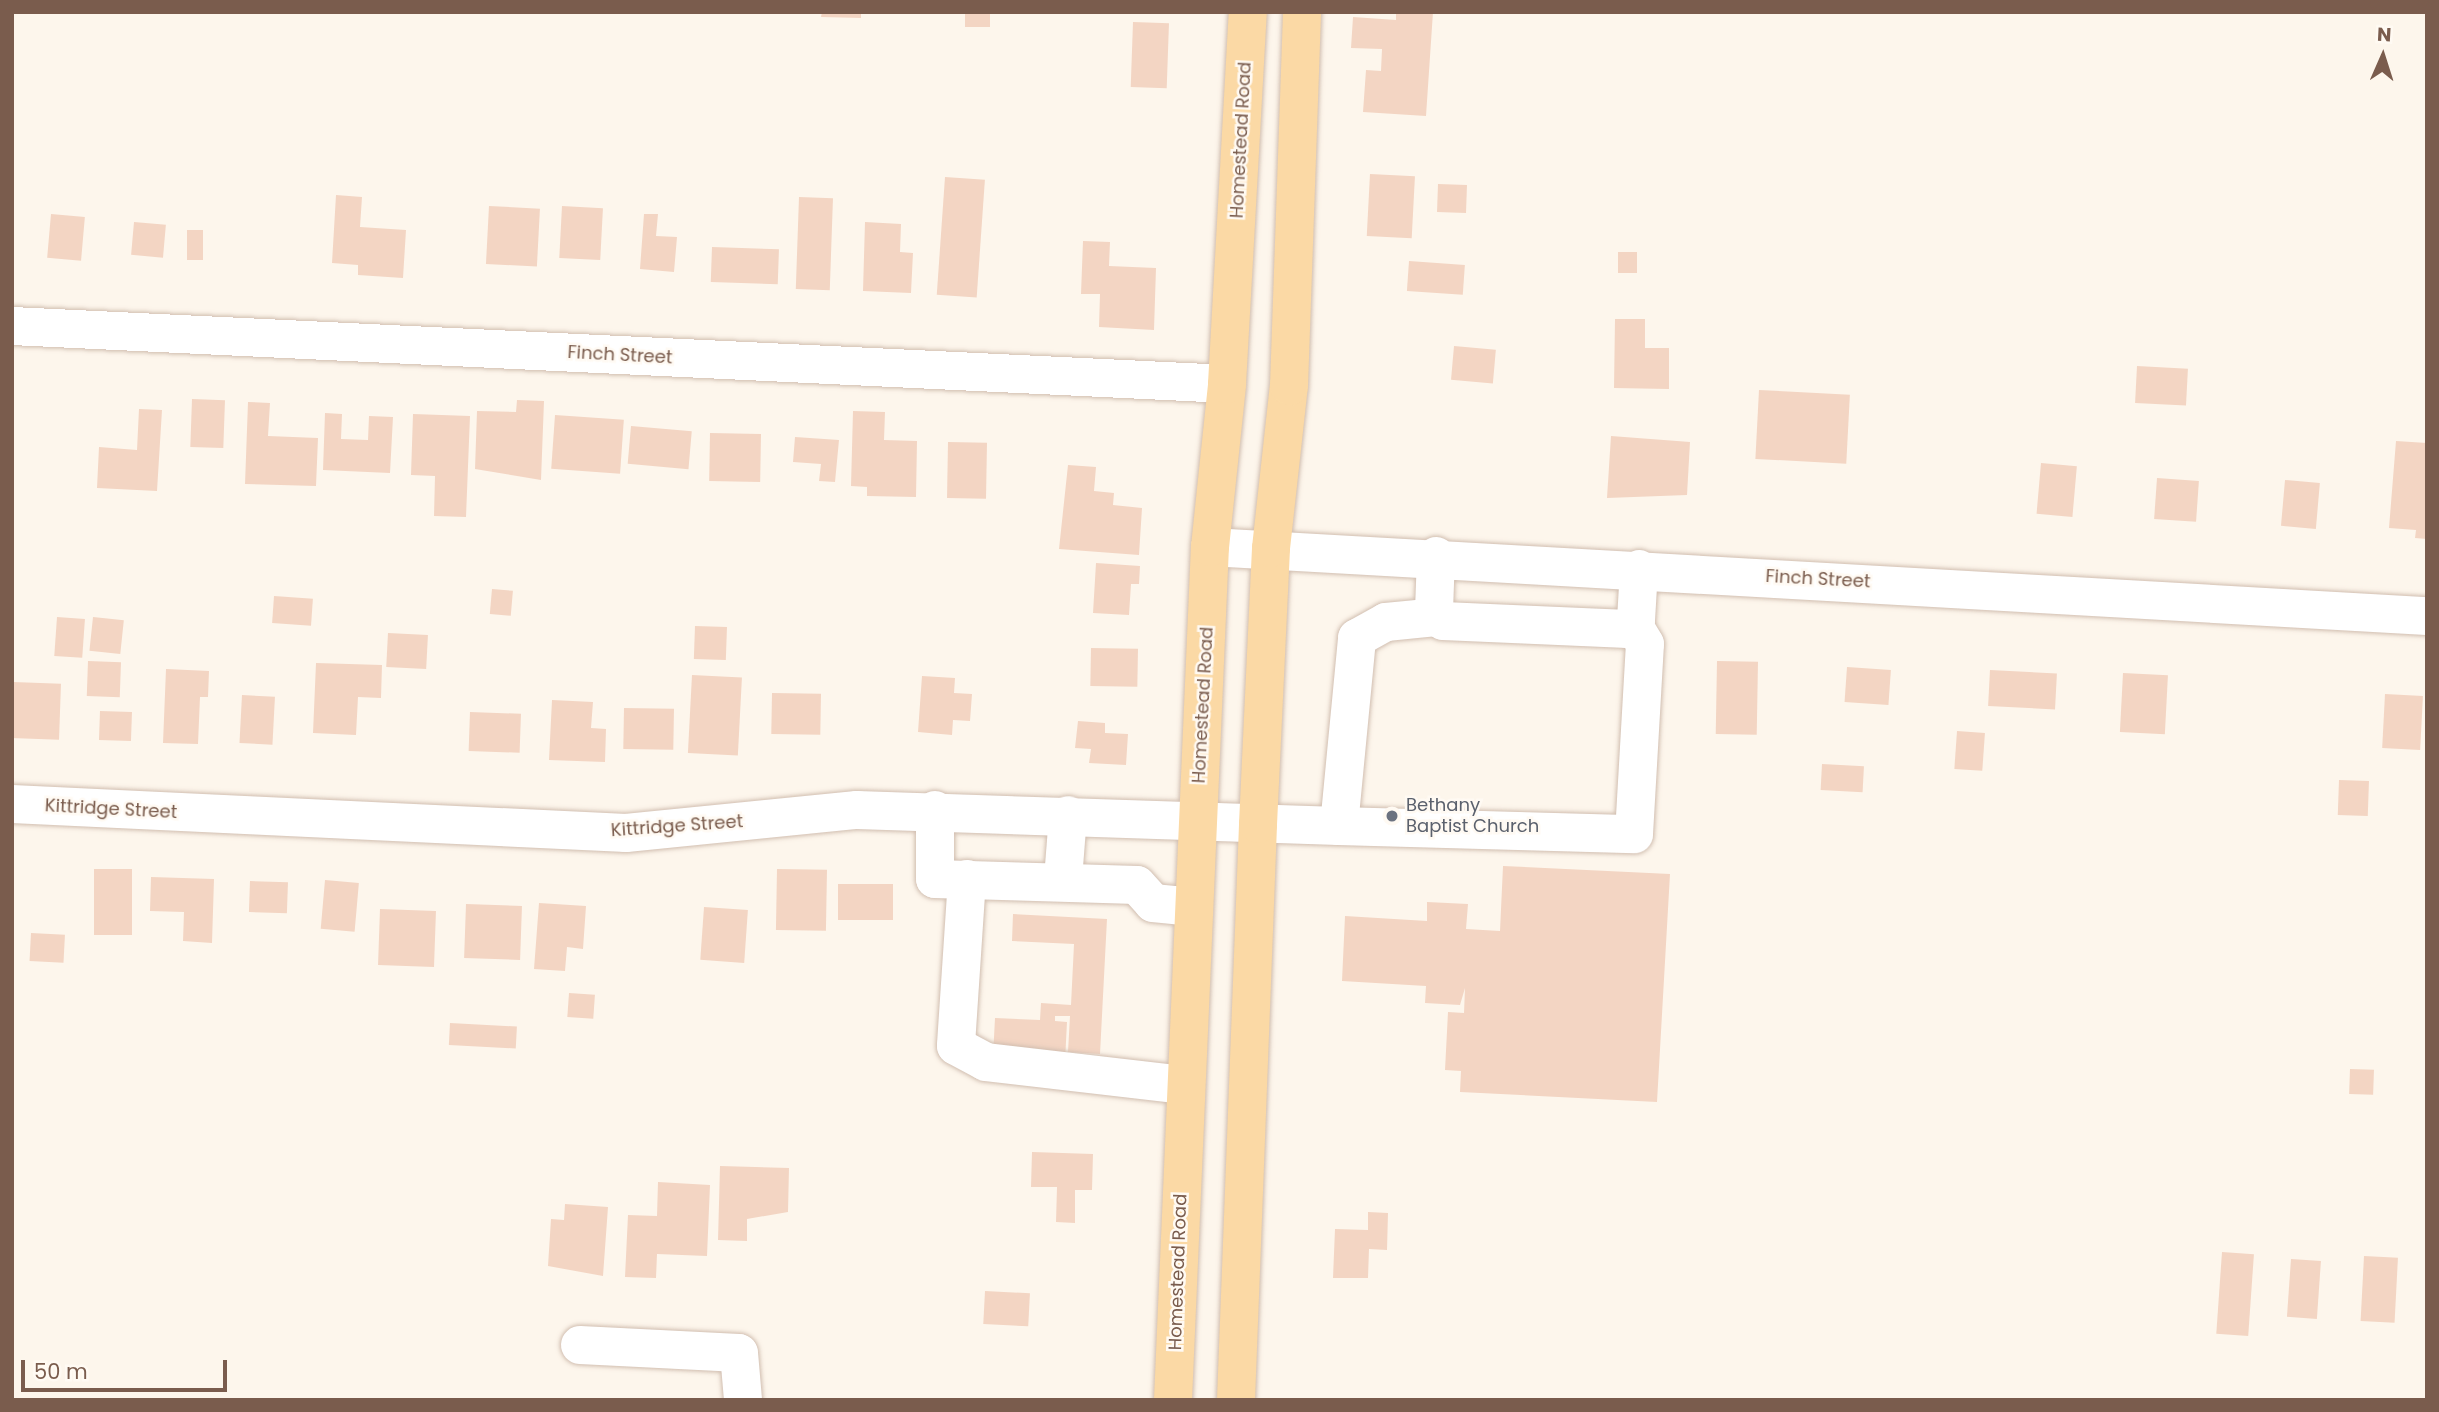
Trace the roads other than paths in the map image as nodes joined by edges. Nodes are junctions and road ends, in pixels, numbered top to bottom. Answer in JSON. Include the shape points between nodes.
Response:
{"nodes":[{"id":1,"x":1248,"y":12,"type":"edge"},
{"id":2,"x":1302,"y":12,"type":"edge"},
{"id":3,"x":12,"y":326,"type":"edge"},
{"id":4,"x":1227,"y":384,"type":"junction"},
{"id":5,"x":1210,"y":547,"type":"junction"},
{"id":6,"x":1271,"y":548,"type":"junction"},
{"id":7,"x":1436,"y":556,"type":"junction"},
{"id":8,"x":1639,"y":569,"type":"junction"},
{"id":9,"x":2427,"y":616,"type":"edge"},
{"id":10,"x":1436,"y":617,"type":"junction"},
{"id":11,"x":1634,"y":626,"type":"junction"},
{"id":12,"x":12,"y":804,"type":"edge"},
{"id":13,"x":935,"y":810,"type":"junction"},
{"id":14,"x":1068,"y":815,"type":"junction"},
{"id":15,"x":1198,"y":822,"type":"junction"},
{"id":16,"x":1258,"y":824,"type":"junction"},
{"id":17,"x":1339,"y":825,"type":"junction"},
{"id":18,"x":967,"y":879,"type":"junction"},
{"id":19,"x":1063,"y":879,"type":"junction"},
{"id":20,"x":1194,"y":907,"type":"junction"},
{"id":21,"x":1247,"y":1080,"type":"junction"},
{"id":22,"x":1186,"y":1081,"type":"junction"},
{"id":23,"x":580,"y":1345,"type":"dead end"},
{"id":24,"x":743,"y":1400,"type":"edge"},
{"id":25,"x":1173,"y":1400,"type":"edge"},
{"id":26,"x":1236,"y":1400,"type":"edge"}],
"edges":[{"from":1,"to":4,"type":"main road","name":"Homestead Road"},
{"from":2,"to":6,"type":"main road","via":[[1289,386]]},
{"from":3,"to":4,"type":"street","name":"Finch Street"},
{"from":4,"to":5,"type":"main road","name":"Homestead Road"},
{"from":5,"to":6,"type":"street","name":"Finch Street"},
{"from":5,"to":15,"type":"main road","name":"Homestead Road"},
{"from":6,"to":7,"type":"street","name":"Finch Street"},
{"from":6,"to":16,"type":"main road"},
{"from":7,"to":8,"type":"street","name":"Finch Street"},
{"from":7,"to":10,"type":"street"},
{"from":8,"to":9,"type":"street","name":"Finch Street"},
{"from":8,"to":11,"type":"street"},
{"from":10,"to":11,"type":"street"},
{"from":10,"to":17,"type":"street","via":[[1386,622],[1357,638]]},
{"from":11,"to":17,"type":"street","name":"Kittridge Street","via":[[1645,644],[1634,834]]},
{"from":12,"to":13,"type":"street","name":"Kittridge Street","via":[[626,833],[857,810]]},
{"from":13,"to":14,"type":"street","name":"Kittridge Street"},
{"from":13,"to":18,"type":"street","via":[[935,879]]},
{"from":14,"to":15,"type":"street","name":"Kittridge Street"},
{"from":14,"to":19,"type":"street"},
{"from":15,"to":16,"type":"street","name":"Kittridge Street"},
{"from":15,"to":20,"type":"main road","name":"Homestead Road"},
{"from":16,"to":17,"type":"street","name":"Kittridge Street"},
{"from":16,"to":21,"type":"main road"},
{"from":18,"to":19,"type":"street"},
{"from":18,"to":22,"type":"street","via":[[956,1046],[986,1062]]},
{"from":19,"to":20,"type":"street","via":[[1137,885],[1153,903]]},
{"from":20,"to":22,"type":"main road","name":"Homestead Road"},
{"from":21,"to":22,"type":"main road"},
{"from":21,"to":26,"type":"main road"},
{"from":22,"to":25,"type":"main road","name":"Homestead Road"},
{"from":23,"to":24,"type":"street","via":[[739,1353]]}]}
